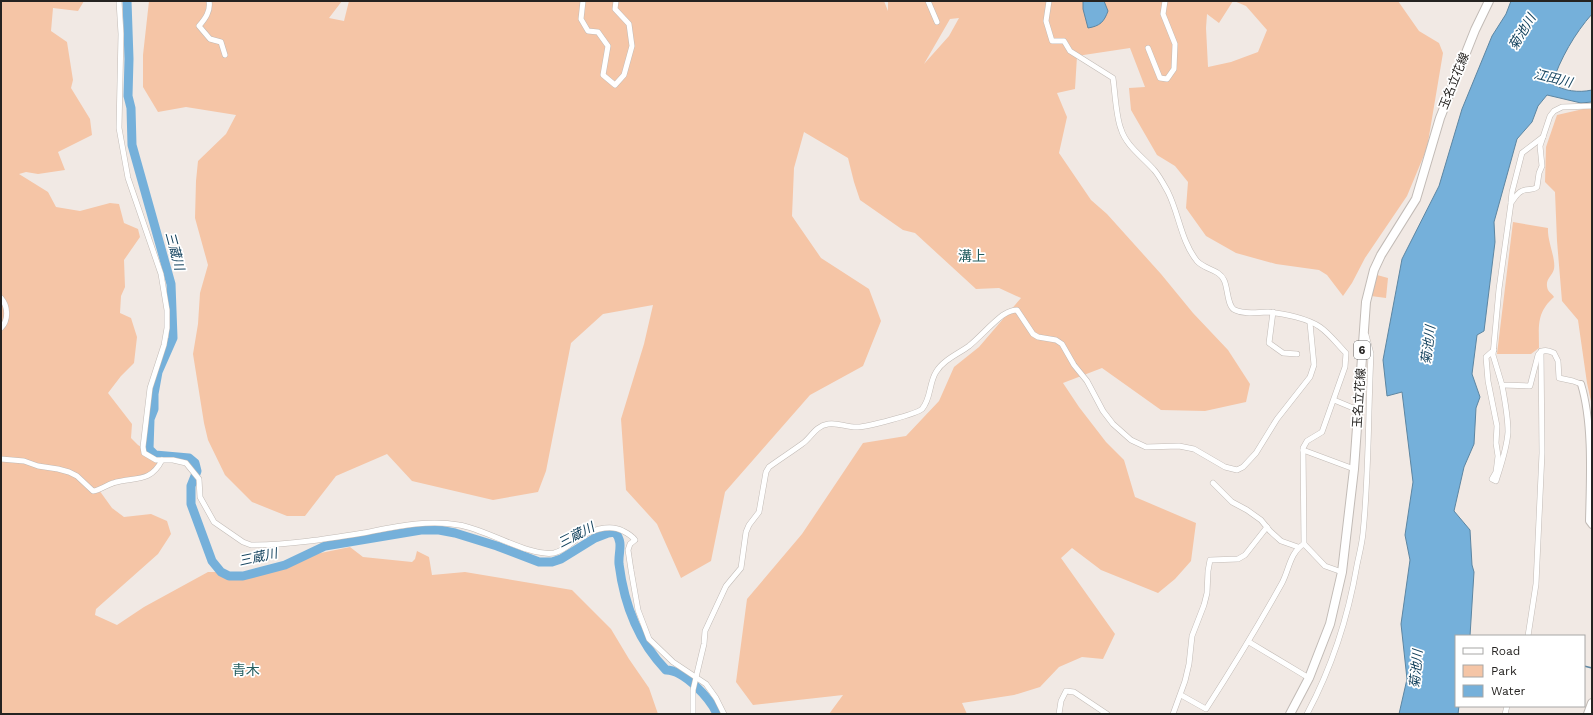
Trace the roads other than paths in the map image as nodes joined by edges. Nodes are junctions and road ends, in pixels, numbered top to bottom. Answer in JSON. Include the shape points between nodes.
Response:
{"nodes":[{"id":1,"x":119,"y":1,"type":"edge"},
{"id":2,"x":209,"y":1,"type":"edge"},
{"id":3,"x":582,"y":1,"type":"edge"},
{"id":4,"x":616,"y":1,"type":"edge"},
{"id":5,"x":928,"y":1,"type":"edge"},
{"id":6,"x":1049,"y":1,"type":"edge"},
{"id":7,"x":1165,"y":1,"type":"edge"},
{"id":8,"x":1489,"y":1,"type":"edge"},
{"id":9,"x":937,"y":22,"type":"dead end"},
{"id":10,"x":1148,"y":48,"type":"dead end"},
{"id":11,"x":225,"y":55,"type":"dead end"},
{"id":12,"x":1592,"y":106,"type":"edge"},
{"id":13,"x":1543,"y":137,"type":"junction"},
{"id":14,"x":1511,"y":203,"type":"junction"},
{"id":15,"x":1,"y":298,"type":"edge"},
{"id":16,"x":1273,"y":312,"type":"junction"},
{"id":17,"x":1310,"y":323,"type":"junction"},
{"id":18,"x":1,"y":328,"type":"edge"},
{"id":19,"x":1364,"y":330,"type":"junction"},
{"id":20,"x":1494,"y":350,"type":"junction"},
{"id":21,"x":1541,"y":351,"type":"junction"},
{"id":22,"x":1296,"y":354,"type":"dead end"},
{"id":23,"x":1581,"y":384,"type":"joint"},
{"id":24,"x":1502,"y":385,"type":"junction"},
{"id":25,"x":1334,"y":400,"type":"junction"},
{"id":26,"x":1358,"y":410,"type":"junction"},
{"id":27,"x":1303,"y":450,"type":"junction"},
{"id":28,"x":1,"y":458,"type":"edge"},
{"id":29,"x":162,"y":460,"type":"junction"},
{"id":30,"x":1354,"y":469,"type":"junction"},
{"id":31,"x":1213,"y":483,"type":"dead end"},
{"id":32,"x":1592,"y":526,"type":"edge"},
{"id":33,"x":1267,"y":527,"type":"junction"},
{"id":34,"x":1304,"y":544,"type":"junction"},
{"id":35,"x":1298,"y":547,"type":"junction"},
{"id":36,"x":1342,"y":572,"type":"junction"},
{"id":37,"x":1528,"y":635,"type":"edge"},
{"id":38,"x":1249,"y":642,"type":"junction"},
{"id":39,"x":696,"y":677,"type":"junction"},
{"id":40,"x":1309,"y":678,"type":"junction"},
{"id":41,"x":1181,"y":695,"type":"junction"},
{"id":42,"x":1592,"y":703,"type":"edge"},
{"id":43,"x":693,"y":714,"type":"edge"},
{"id":44,"x":724,"y":714,"type":"edge"},
{"id":45,"x":1059,"y":714,"type":"edge"},
{"id":46,"x":1107,"y":714,"type":"edge"},
{"id":47,"x":1173,"y":714,"type":"edge"},
{"id":48,"x":1290,"y":714,"type":"edge"},
{"id":49,"x":1307,"y":714,"type":"edge"},
{"id":50,"x":1588,"y":714,"type":"edge"}],
"edges":[{"from":1,"to":29,"type":"street","via":[[119,128],[128,178],[161,274],[167,310],[164,345],[150,388],[143,446],[144,453],[148,456]]},
{"from":2,"to":11,"type":"street","via":[[206,17],[199,26],[210,39],[221,42]]},
{"from":3,"to":4,"type":"street","via":[[581,19],[588,31],[598,32],[608,46],[603,75],[615,85],[624,75],[632,46],[629,24],[615,9]]},
{"from":5,"to":9,"type":"street"},
{"from":6,"to":16,"type":"street","via":[[1046,21],[1052,41],[1064,41],[1070,51],[1112,78],[1121,129],[1130,145],[1161,180],[1198,262],[1223,278],[1229,300],[1235,310]]},
{"from":7,"to":10,"type":"street","via":[[1163,14],[1175,44],[1174,69],[1167,79],[1160,78]]},
{"from":8,"to":19,"type":"main road","name":"玉名立花線","number":"6","via":[[1440,118],[1416,199],[1374,270],[1366,302]]},
{"from":12,"to":13,"type":"street","via":[[1562,107],[1554,111]]},
{"from":13,"to":14,"type":"street","via":[[1522,153]]},
{"from":13,"to":14,"type":"street","via":[[1540,146],[1542,166],[1537,187],[1523,190]]},
{"from":14,"to":20,"type":"street","via":[[1499,289]]},
{"from":15,"to":18,"type":"street","via":[[5,303],[6,318],[5,325]]},
{"from":16,"to":17,"type":"street","via":[[1291,315]]},
{"from":16,"to":22,"type":"street","via":[[1269,343],[1283,353]]},
{"from":17,"to":25,"type":"street","via":[[1320,327],[1346,353],[1345,367]]},
{"from":17,"to":39,"type":"street","via":[[1314,366],[1310,377],[1277,419],[1256,453],[1237,470],[1225,467],[1194,449],[1179,446],[1146,447],[1131,440],[1112,424],[1062,344],[1033,334],[1017,310],[1002,315],[936,372],[921,410],[856,428],[827,424],[818,428],[804,443],[769,467],[759,512],[746,532],[741,568],[726,586],[705,631]]},
{"from":19,"to":26,"type":"main road","name":"玉名立花線","number":"6"},
{"from":19,"to":49,"type":"street","via":[[1370,354],[1363,534],[1344,627],[1320,689]]},
{"from":20,"to":24,"type":"street","via":[[1493,355]]},
{"from":20,"to":24,"type":"street","via":[[1486,357],[1497,426],[1498,456],[1496,472],[1492,479],[1496,481],[1508,431]]},
{"from":21,"to":23,"type":"street","via":[[1550,350],[1557,357],[1559,378]]},
{"from":21,"to":24,"type":"street","via":[[1530,386]]},
{"from":21,"to":37,"type":"street","via":[[1542,453],[1536,584]]},
{"from":23,"to":32,"type":"street","via":[[1587,398],[1591,426],[1589,521]]},
{"from":25,"to":26,"type":"street"},
{"from":25,"to":27,"type":"street","via":[[1322,432],[1307,441]]},
{"from":26,"to":30,"type":"main road","name":"玉名立花線","number":"6"},
{"from":27,"to":30,"type":"street"},
{"from":27,"to":34,"type":"street"},
{"from":28,"to":29,"type":"street","via":[[69,472],[93,491],[152,474]]},
{"from":29,"to":39,"type":"street","via":[[186,463],[192,468],[199,479],[200,497],[214,522],[251,545],[313,541],[419,523],[450,523],[473,528],[526,549],[554,553],[586,533],[603,528],[620,530],[634,538],[628,550],[638,610],[649,639],[673,662]]},
{"from":30,"to":36,"type":"main road","name":"玉名立花線","number":"6"},
{"from":31,"to":33,"type":"street","via":[[1232,502],[1262,520]]},
{"from":33,"to":35,"type":"street","via":[[1281,541]]},
{"from":33,"to":41,"type":"street","via":[[1245,555],[1238,559],[1210,560],[1205,599],[1192,636],[1189,664]]},
{"from":34,"to":35,"type":"street"},
{"from":34,"to":36,"type":"street","via":[[1325,566]]},
{"from":35,"to":38,"type":"street","via":[[1286,576]]},
{"from":36,"to":40,"type":"main road","name":"玉名立花線","number":"6","via":[[1330,624]]},
{"from":38,"to":40,"type":"street"},
{"from":38,"to":41,"type":"street","via":[[1206,708]]},
{"from":39,"to":43,"type":"street"},
{"from":39,"to":44,"type":"street","via":[[706,684]]},
{"from":40,"to":48,"type":"main road","name":"玉名立花線","number":"6"},
{"from":41,"to":47,"type":"street"},
{"from":42,"to":50,"type":"main road"},
{"from":45,"to":46,"type":"street","via":[[1066,691],[1074,692]]}]}
